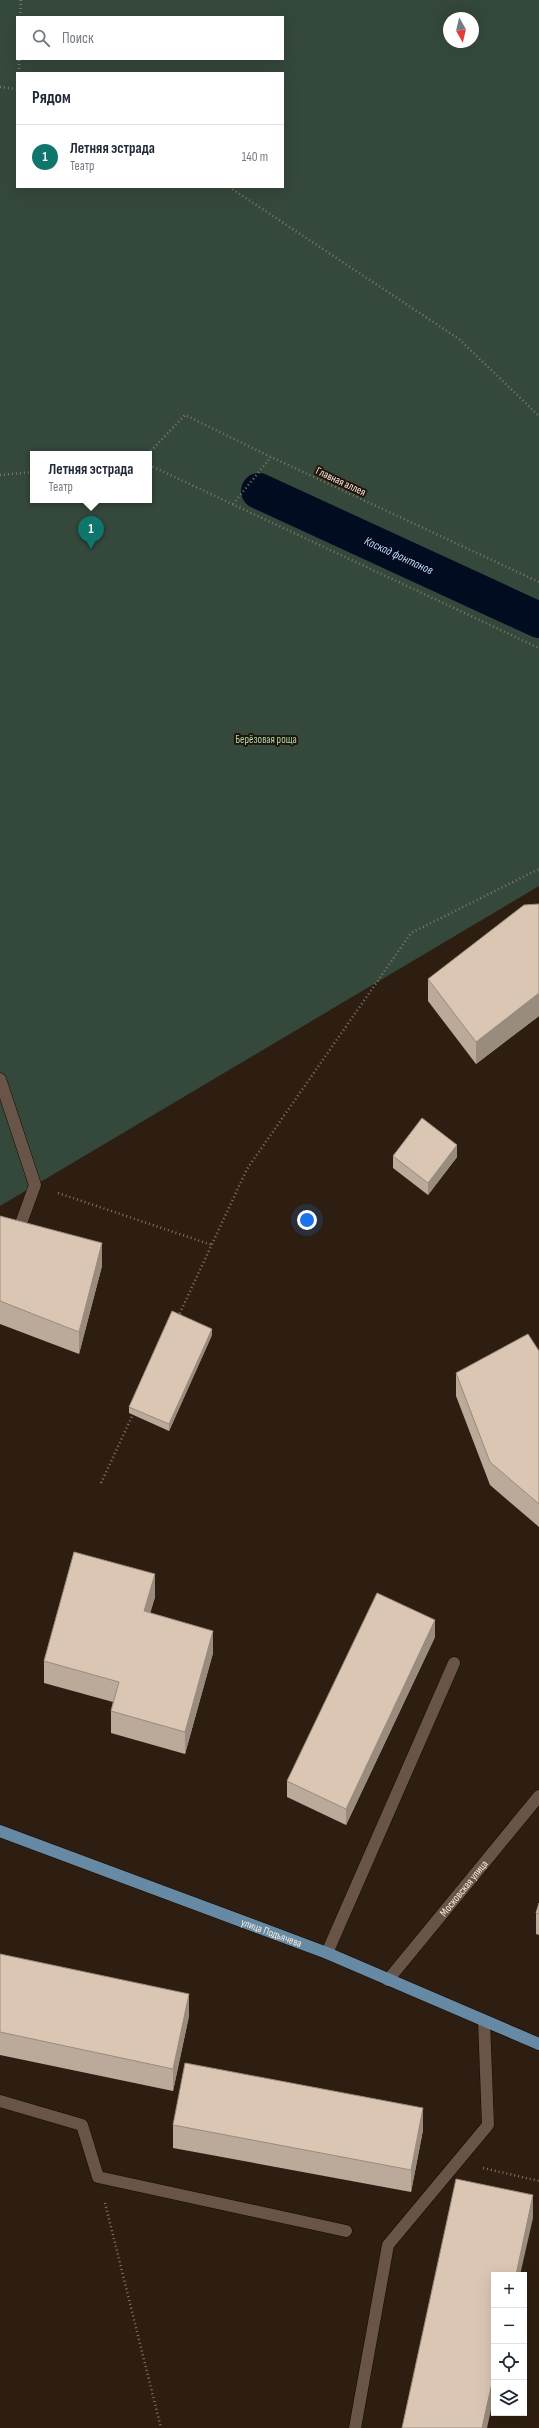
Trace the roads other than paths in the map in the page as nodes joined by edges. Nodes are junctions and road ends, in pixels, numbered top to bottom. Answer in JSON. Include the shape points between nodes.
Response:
{"nodes":[{"id":1,"x":0,"y":1079,"type":"edge"},
{"id":2,"x":12,"y":1249,"type":"edge"},
{"id":3,"x":454,"y":1663,"type":"dead end"},
{"id":4,"x":539,"y":1796,"type":"edge"},
{"id":5,"x":0,"y":1831,"type":"edge"},
{"id":6,"x":327,"y":1953,"type":"junction"},
{"id":7,"x":388,"y":1980,"type":"junction"},
{"id":8,"x":484,"y":2021,"type":"junction"},
{"id":9,"x":539,"y":2044,"type":"edge"},
{"id":10,"x":0,"y":2101,"type":"edge"},
{"id":11,"x":346,"y":2231,"type":"dead end"},
{"id":12,"x":355,"y":2428,"type":"edge"}],
"edges":[{"from":1,"to":2,"type":"street","via":[[35,1185]]},
{"from":3,"to":6,"type":"street"},
{"from":4,"to":7,"type":"street","name":"Московская улица"},
{"from":5,"to":6,"type":"main road","name":"улица Подъячева"},
{"from":6,"to":7,"type":"main road","name":"улица Подъячева"},
{"from":7,"to":8,"type":"main road","name":"улица Подъячева"},
{"from":8,"to":9,"type":"main road","name":"улица Подъячева"},
{"from":8,"to":12,"type":"street","via":[[488,2125],[388,2245]]},
{"from":10,"to":11,"type":"street","via":[[82,2125],[98,2177]]}]}
